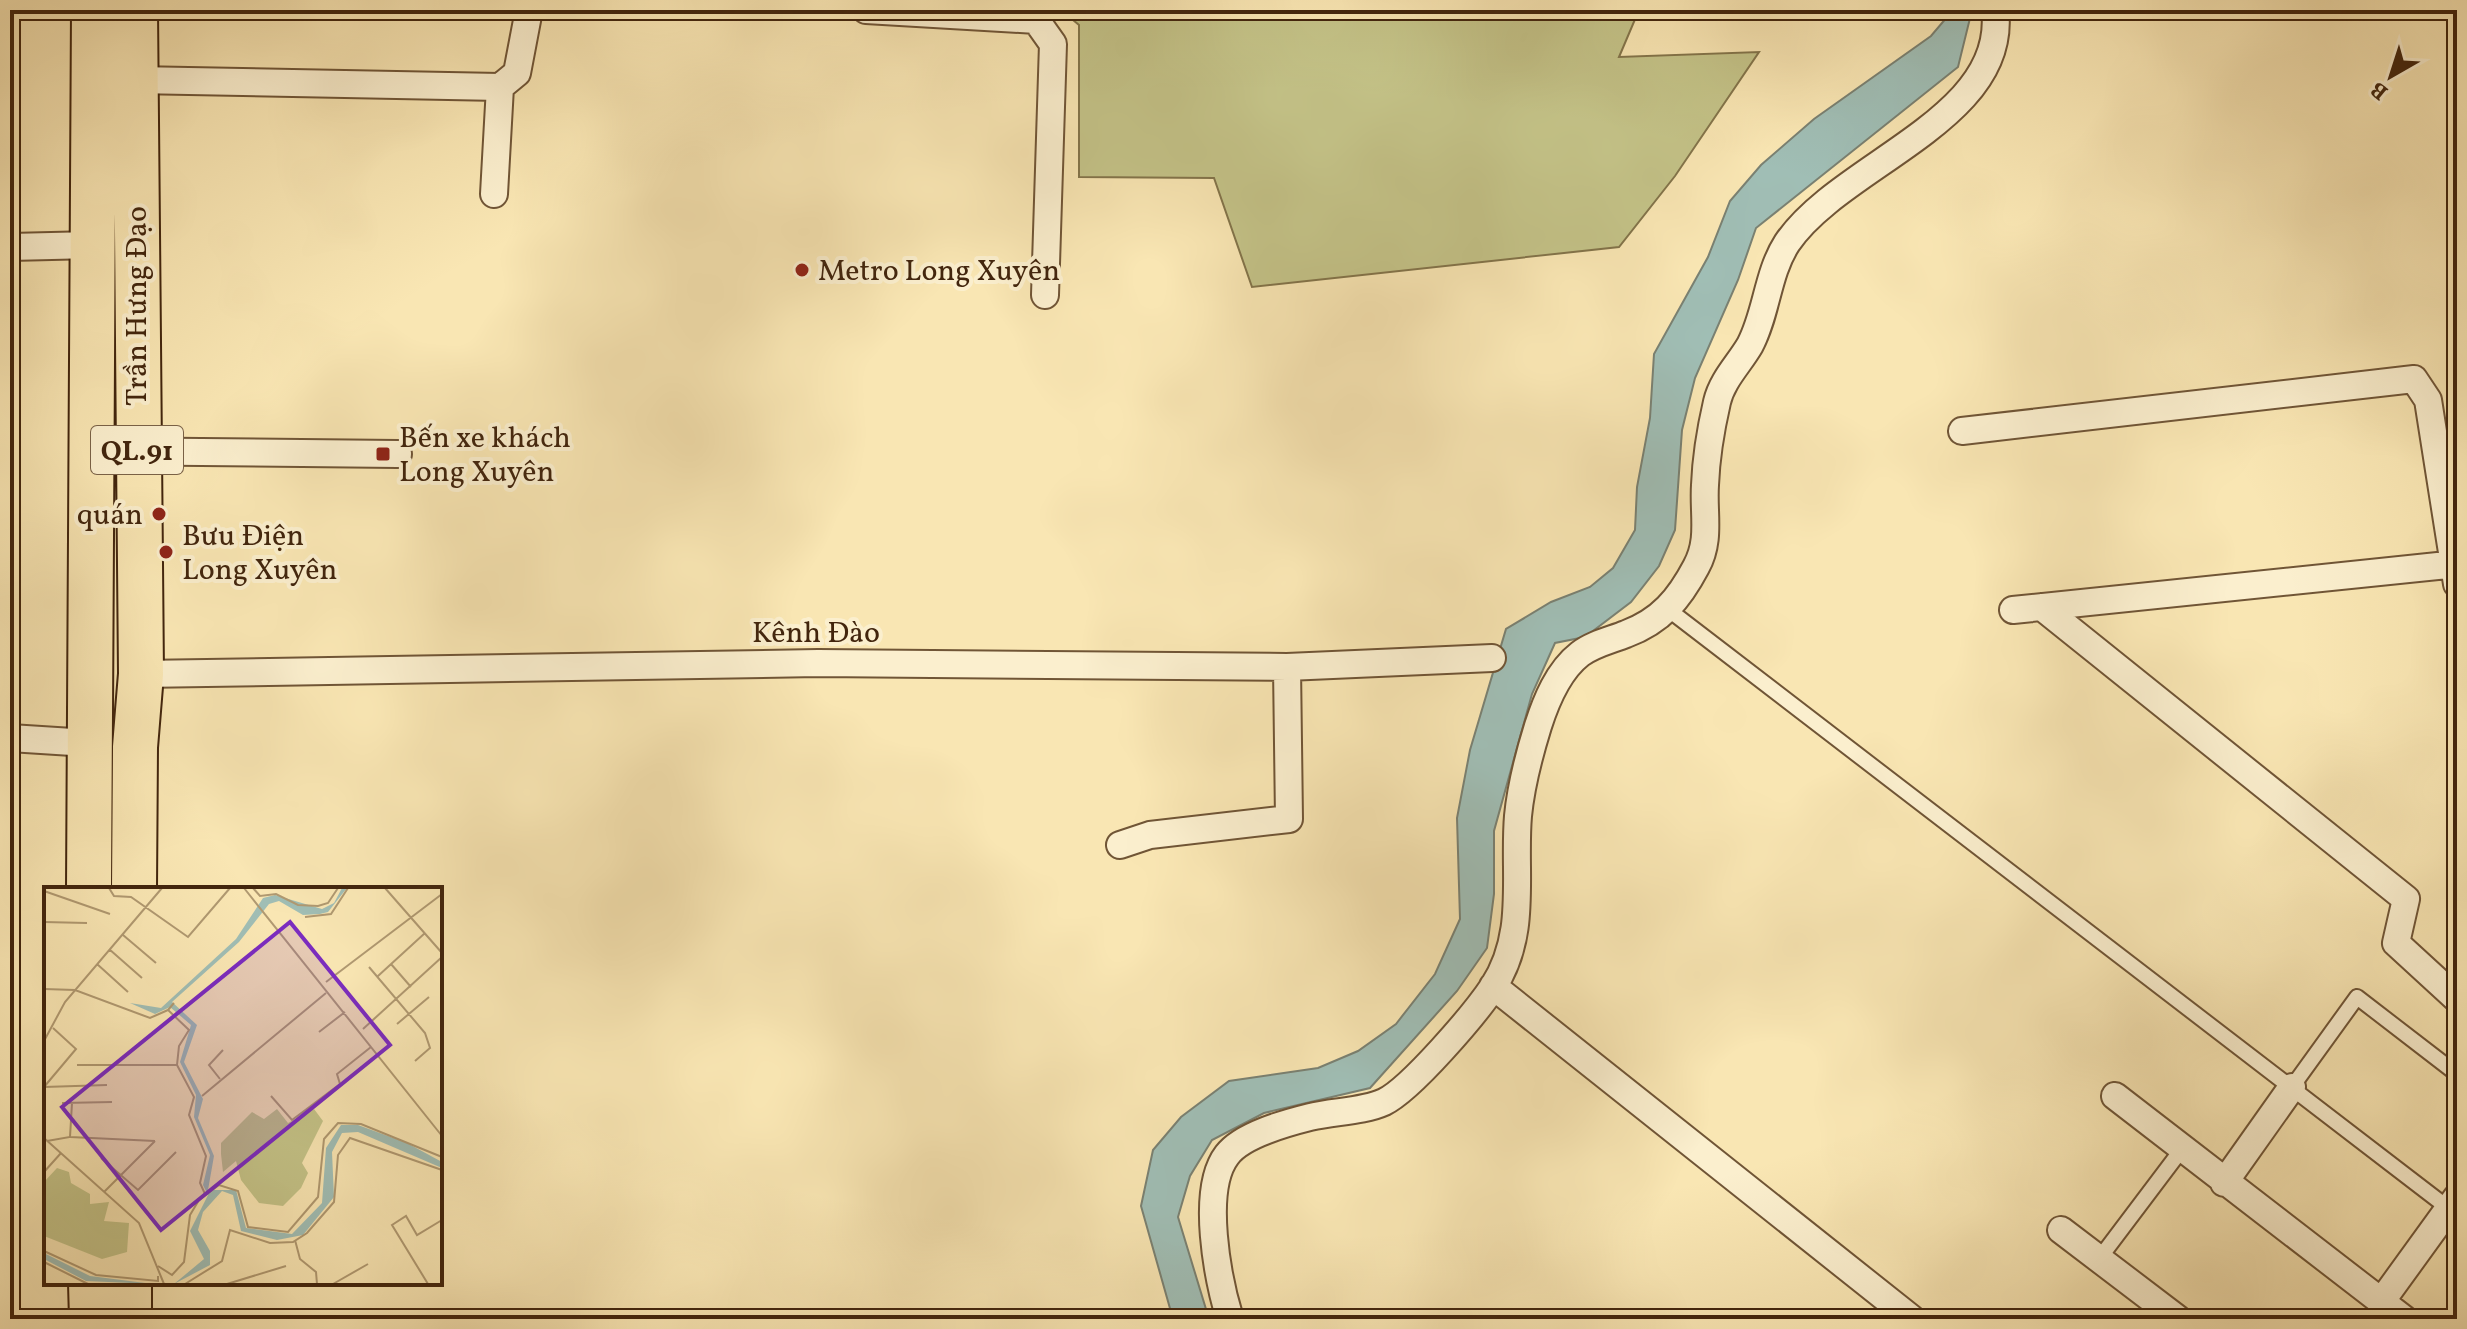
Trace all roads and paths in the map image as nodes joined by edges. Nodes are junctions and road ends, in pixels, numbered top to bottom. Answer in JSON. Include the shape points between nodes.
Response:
{"nodes":[{"id":1,"x":94,"y":10,"type":"edge"},
{"id":2,"x":135,"y":10,"type":"edge"},
{"id":3,"x":529,"y":10,"type":"edge"},
{"id":4,"x":866,"y":10,"type":"edge"},
{"id":5,"x":1995,"y":10,"type":"edge"},
{"id":6,"x":135,"y":80,"type":"junction"},
{"id":7,"x":500,"y":87,"type":"junction"},
{"id":8,"x":494,"y":194,"type":"dead end"},
{"id":9,"x":93,"y":245,"type":"junction"},
{"id":10,"x":10,"y":247,"type":"edge"},
{"id":11,"x":1045,"y":295,"type":"dead end"},
{"id":12,"x":1962,"y":431,"type":"dead end"},
{"id":13,"x":137,"y":449,"type":"junction"},
{"id":14,"x":92,"y":451,"type":"junction"},
{"id":15,"x":398,"y":454,"type":"dead end"},
{"id":16,"x":2456,"y":570,"type":"edge"},
{"id":17,"x":2042,"y":607,"type":"junction"},
{"id":18,"x":1669,"y":610,"type":"junction"},
{"id":19,"x":2013,"y":610,"type":"dead end"},
{"id":20,"x":1492,"y":658,"type":"dead end"},
{"id":21,"x":1287,"y":667,"type":"junction"},
{"id":22,"x":141,"y":674,"type":"junction"},
{"id":23,"x":10,"y":738,"type":"edge"},
{"id":24,"x":88,"y":743,"type":"junction"},
{"id":25,"x":135,"y":747,"type":"junction"},
{"id":26,"x":1120,"y":845,"type":"dead end"},
{"id":27,"x":89,"y":887,"type":"edge"},
{"id":28,"x":134,"y":887,"type":"edge"},
{"id":29,"x":1493,"y":986,"type":"junction"},
{"id":30,"x":2457,"y":999,"type":"edge"},
{"id":31,"x":2457,"y":1074,"type":"edge"},
{"id":32,"x":2292,"y":1087,"type":"junction"},
{"id":33,"x":2115,"y":1096,"type":"dead end"},
{"id":34,"x":2182,"y":1149,"type":"junction"},
{"id":35,"x":2224,"y":1183,"type":"junction"},
{"id":36,"x":2454,"y":1206,"type":"edge"},
{"id":37,"x":2061,"y":1230,"type":"dead end"},
{"id":38,"x":2099,"y":1259,"type":"junction"},
{"id":39,"x":91,"y":1285,"type":"edge"},
{"id":40,"x":129,"y":1285,"type":"edge"},
{"id":41,"x":2381,"y":1302,"type":"junction"},
{"id":42,"x":92,"y":1319,"type":"edge"},
{"id":43,"x":129,"y":1319,"type":"edge"},
{"id":44,"x":1230,"y":1319,"type":"edge"},
{"id":45,"x":1912,"y":1319,"type":"edge"},
{"id":46,"x":2178,"y":1319,"type":"edge"},
{"id":47,"x":2404,"y":1319,"type":"edge"}],
"edges":[{"from":1,"to":9,"type":"highway","name":"Trần Hưng Đạo","number":"QL.91"},
{"from":2,"to":6,"type":"highway","name":"Trần Hưng Đạo","number":"QL.91"},
{"from":3,"to":7,"type":"street","via":[[517,73]]},
{"from":4,"to":11,"type":"street","via":[[1036,20],[1053,44]]},
{"from":5,"to":18,"type":"street","via":[[1998,36],[1965,97],[1869,168],[1799,226],[1785,245],[1752,340],[1717,398],[1705,487],[1706,543]]},
{"from":6,"to":7,"type":"street"},
{"from":6,"to":13,"type":"highway","name":"Trần Hưng Đạo","number":"QL.91"},
{"from":7,"to":8,"type":"street"},
{"from":9,"to":10,"type":"street"},
{"from":9,"to":14,"type":"highway","name":"Trần Hưng Đạo","number":"QL.91"},
{"from":12,"to":16,"type":"street","via":[[2414,379],[2428,400]]},
{"from":13,"to":14,"type":"street"},
{"from":13,"to":15,"type":"street"},
{"from":13,"to":22,"type":"highway","name":"Trần Hưng Đạo","number":"QL.91"},
{"from":14,"to":24,"type":"highway","name":"Trần Hưng Đạo","number":"QL.91"},
{"from":16,"to":17,"type":"street"},
{"from":17,"to":19,"type":"street"},
{"from":17,"to":30,"type":"street","via":[[2406,899],[2396,943]]},
{"from":18,"to":29,"type":"street","via":[[1581,653],[1552,690],[1524,778],[1518,817],[1519,900],[1507,959]]},
{"from":18,"to":32,"type":"lane"},
{"from":20,"to":21,"type":"street","name":"Kênh Đào"},
{"from":21,"to":22,"type":"street","name":"Kênh Đào","via":[[818,663]]},
{"from":21,"to":26,"type":"street","via":[[1289,819],[1150,835]]},
{"from":22,"to":25,"type":"highway","name":"Trần Hưng Đạo","number":"QL.91"},
{"from":23,"to":24,"type":"street"},
{"from":24,"to":25,"type":"highway"},
{"from":24,"to":27,"type":"highway","name":"Trần Hưng Đạo","number":"QL.91"},
{"from":25,"to":28,"type":"highway","name":"Trần Hưng Đạo","number":"QL.91"},
{"from":29,"to":44,"type":"street","via":[[1430,1060],[1382,1103],[1307,1118],[1241,1143],[1228,1154],[1214,1196],[1215,1255]]},
{"from":29,"to":45,"type":"street"},
{"from":31,"to":32,"type":"lane","via":[[2357,997]]},
{"from":32,"to":35,"type":"street"},
{"from":32,"to":36,"type":"lane"},
{"from":33,"to":34,"type":"street"},
{"from":34,"to":35,"type":"street"},
{"from":34,"to":38,"type":"lane"},
{"from":35,"to":41,"type":"street"},
{"from":36,"to":41,"type":"street"},
{"from":37,"to":38,"type":"street"},
{"from":38,"to":46,"type":"street"},
{"from":39,"to":42,"type":"highway"},
{"from":40,"to":43,"type":"highway"},
{"from":41,"to":47,"type":"street"}]}
